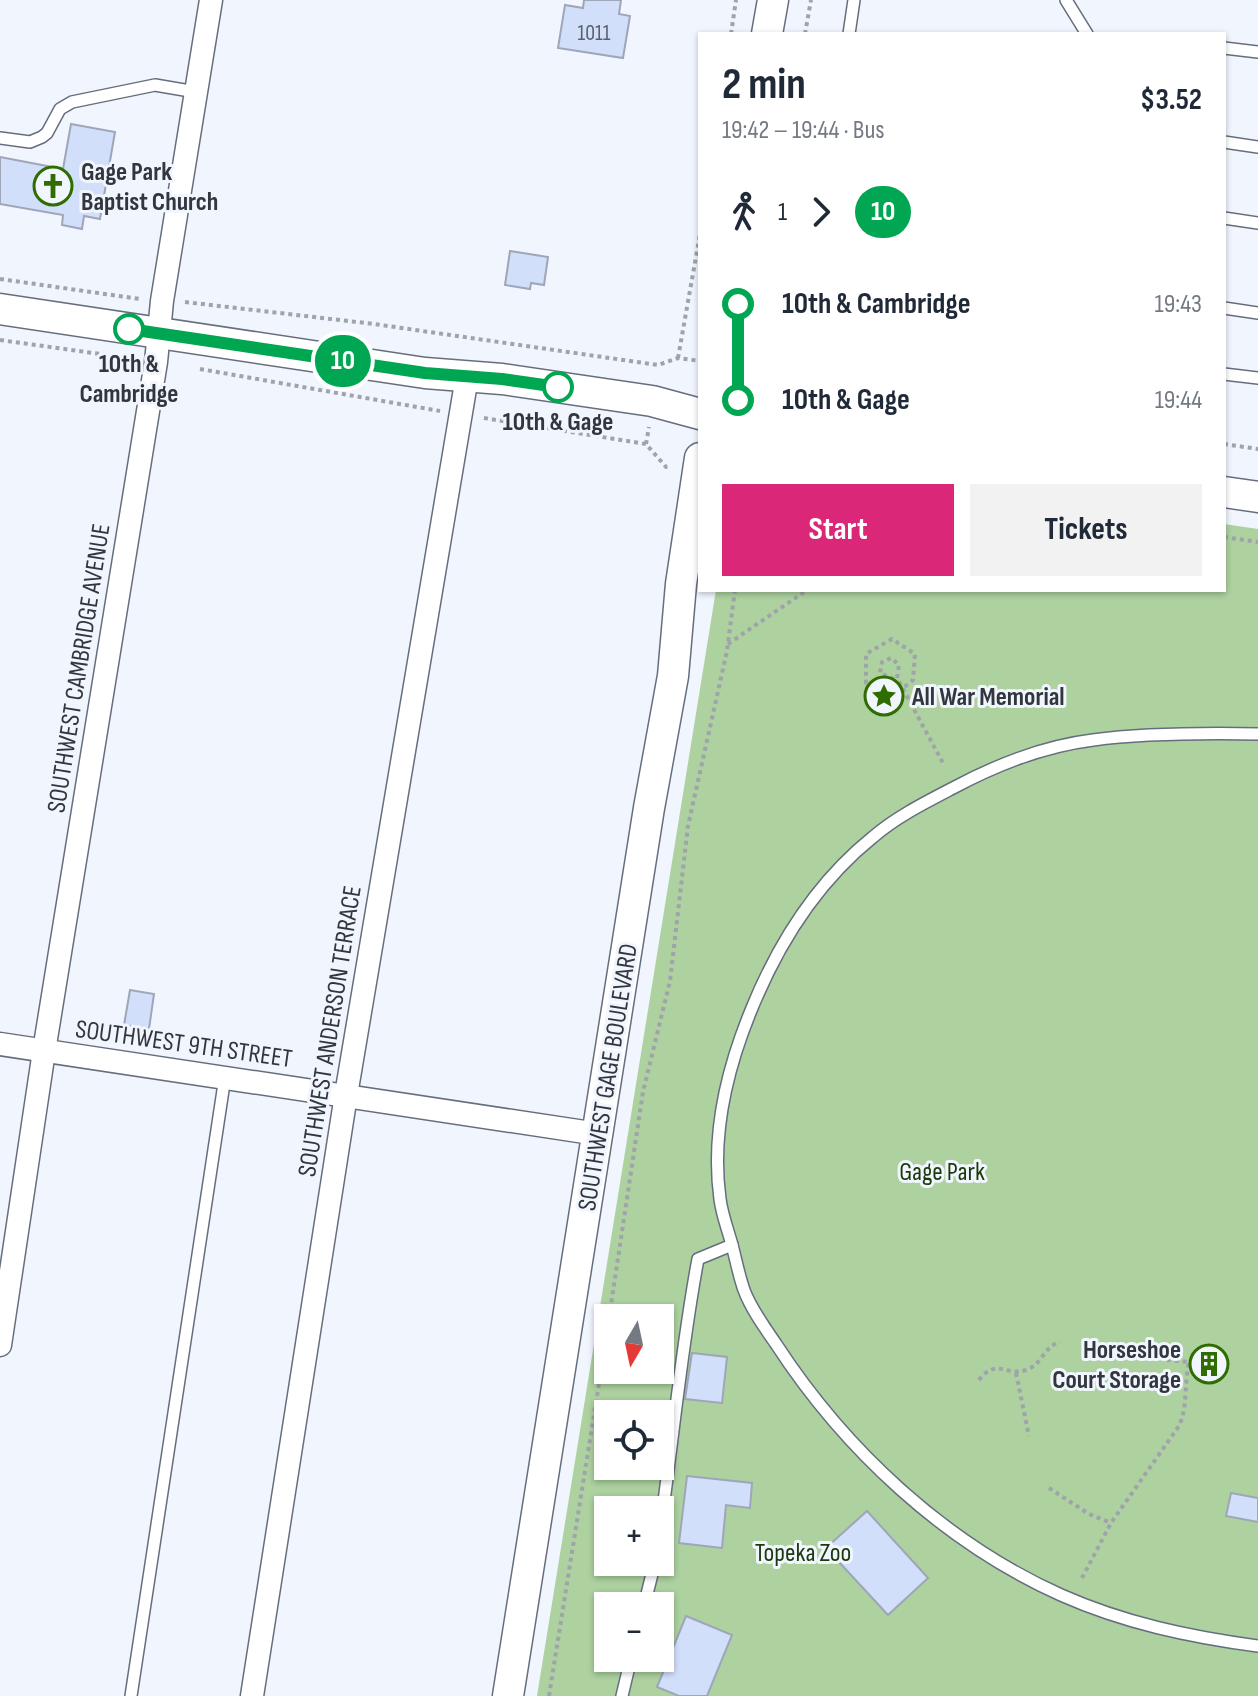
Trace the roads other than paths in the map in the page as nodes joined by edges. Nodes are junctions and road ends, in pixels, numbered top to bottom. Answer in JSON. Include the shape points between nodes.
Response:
{"nodes":[{"id":1,"x":211,"y":0,"type":"edge"},
{"id":2,"x":773,"y":0,"type":"edge"},
{"id":3,"x":854,"y":0,"type":"edge"},
{"id":4,"x":1066,"y":0,"type":"edge"},
{"id":5,"x":767,"y":32,"type":"edge"},
{"id":6,"x":849,"y":32,"type":"edge"},
{"id":7,"x":1086,"y":32,"type":"edge"},
{"id":8,"x":1226,"y":48,"type":"edge"},
{"id":9,"x":1258,"y":52,"type":"edge"},
{"id":10,"x":196,"y":92,"type":"junction"},
{"id":11,"x":0,"y":138,"type":"edge"},
{"id":12,"x":1226,"y":142,"type":"edge"},
{"id":13,"x":1258,"y":147,"type":"edge"},
{"id":14,"x":1226,"y":218,"type":"edge"},
{"id":15,"x":1258,"y":223,"type":"edge"},
{"id":16,"x":1226,"y":308,"type":"edge"},
{"id":17,"x":0,"y":309,"type":"edge"},
{"id":18,"x":1258,"y":313,"type":"edge"},
{"id":19,"x":158,"y":348,"type":"junction"},
{"id":20,"x":1226,"y":374,"type":"edge"},
{"id":21,"x":467,"y":377,"type":"junction"},
{"id":22,"x":1258,"y":378,"type":"edge"},
{"id":23,"x":698,"y":413,"type":"edge"},
{"id":24,"x":698,"y":471,"type":"edge"},
{"id":25,"x":1226,"y":492,"type":"edge"},
{"id":26,"x":1258,"y":497,"type":"edge"},
{"id":27,"x":1258,"y":734,"type":"edge"},
{"id":28,"x":0,"y":1044,"type":"edge"},
{"id":29,"x":44,"y":1051,"type":"junction"},
{"id":30,"x":225,"y":1077,"type":"junction"},
{"id":31,"x":346,"y":1095,"type":"junction"},
{"id":32,"x":598,"y":1134,"type":"junction"},
{"id":33,"x":732,"y":1245,"type":"junction"},
{"id":34,"x":0,"y":1345,"type":"edge"},
{"id":35,"x":665,"y":1496,"type":"edge"},
{"id":36,"x":1258,"y":1646,"type":"edge"},
{"id":37,"x":628,"y":1672,"type":"edge"},
{"id":38,"x":131,"y":1696,"type":"edge"},
{"id":39,"x":252,"y":1696,"type":"edge"},
{"id":40,"x":508,"y":1696,"type":"edge"},
{"id":41,"x":622,"y":1696,"type":"edge"}],
"edges":[{"from":1,"to":10,"type":"street","name":"SOUTHWEST CAMBRIDGE AVENUE"},
{"from":2,"to":5,"type":"main road"},
{"from":3,"to":6,"type":"lane"},
{"from":4,"to":7,"type":"lane"},
{"from":8,"to":9,"type":"lane"},
{"from":10,"to":11,"type":"lane","via":[[155,85],[72,102],[60,109],[42,137],[30,142]]},
{"from":10,"to":19,"type":"street","name":"SOUTHWEST CAMBRIDGE AVENUE"},
{"from":12,"to":13,"type":"lane"},
{"from":14,"to":15,"type":"lane"},
{"from":16,"to":18,"type":"lane"},
{"from":17,"to":19,"type":"main road"},
{"from":19,"to":21,"type":"main road"},
{"from":19,"to":29,"type":"street","name":"SOUTHWEST CAMBRIDGE AVENUE"},
{"from":20,"to":22,"type":"lane"},
{"from":21,"to":23,"type":"main road","via":[[652,401]]},
{"from":21,"to":31,"type":"street","name":"SOUTHWEST ANDERSON TERRACE"},
{"from":24,"to":32,"type":"main road","name":"SOUTHWEST GAGE BOULEVARD","via":[[673,676]]},
{"from":25,"to":26,"type":"main road"},
{"from":27,"to":33,"type":"lane","via":[[1091,740],[1031,753],[973,777],[904,816],[874,835],[837,870],[806,906],[764,979],[729,1076],[718,1157],[720,1201]]},
{"from":28,"to":29,"type":"street","name":"SOUTHWEST 9TH STREET"},
{"from":29,"to":30,"type":"street","name":"SOUTHWEST 9TH STREET"},
{"from":29,"to":34,"type":"street","name":"SOUTHWEST CAMBRIDGE AVENUE"},
{"from":30,"to":31,"type":"street","name":"SOUTHWEST 9TH STREET"},
{"from":30,"to":38,"type":"lane"},
{"from":31,"to":32,"type":"street","name":"SOUTHWEST 9TH STREET"},
{"from":31,"to":39,"type":"street","name":"SOUTHWEST ANDERSON TERRACE"},
{"from":32,"to":40,"type":"main road","name":"SOUTHWEST GAGE BOULEVARD"},
{"from":33,"to":35,"type":"lane","via":[[698,1259]]},
{"from":33,"to":36,"type":"lane","via":[[744,1293],[809,1392],[861,1451],[932,1514],[1012,1570],[1110,1614],[1163,1630]]},
{"from":37,"to":41,"type":"lane"}]}
